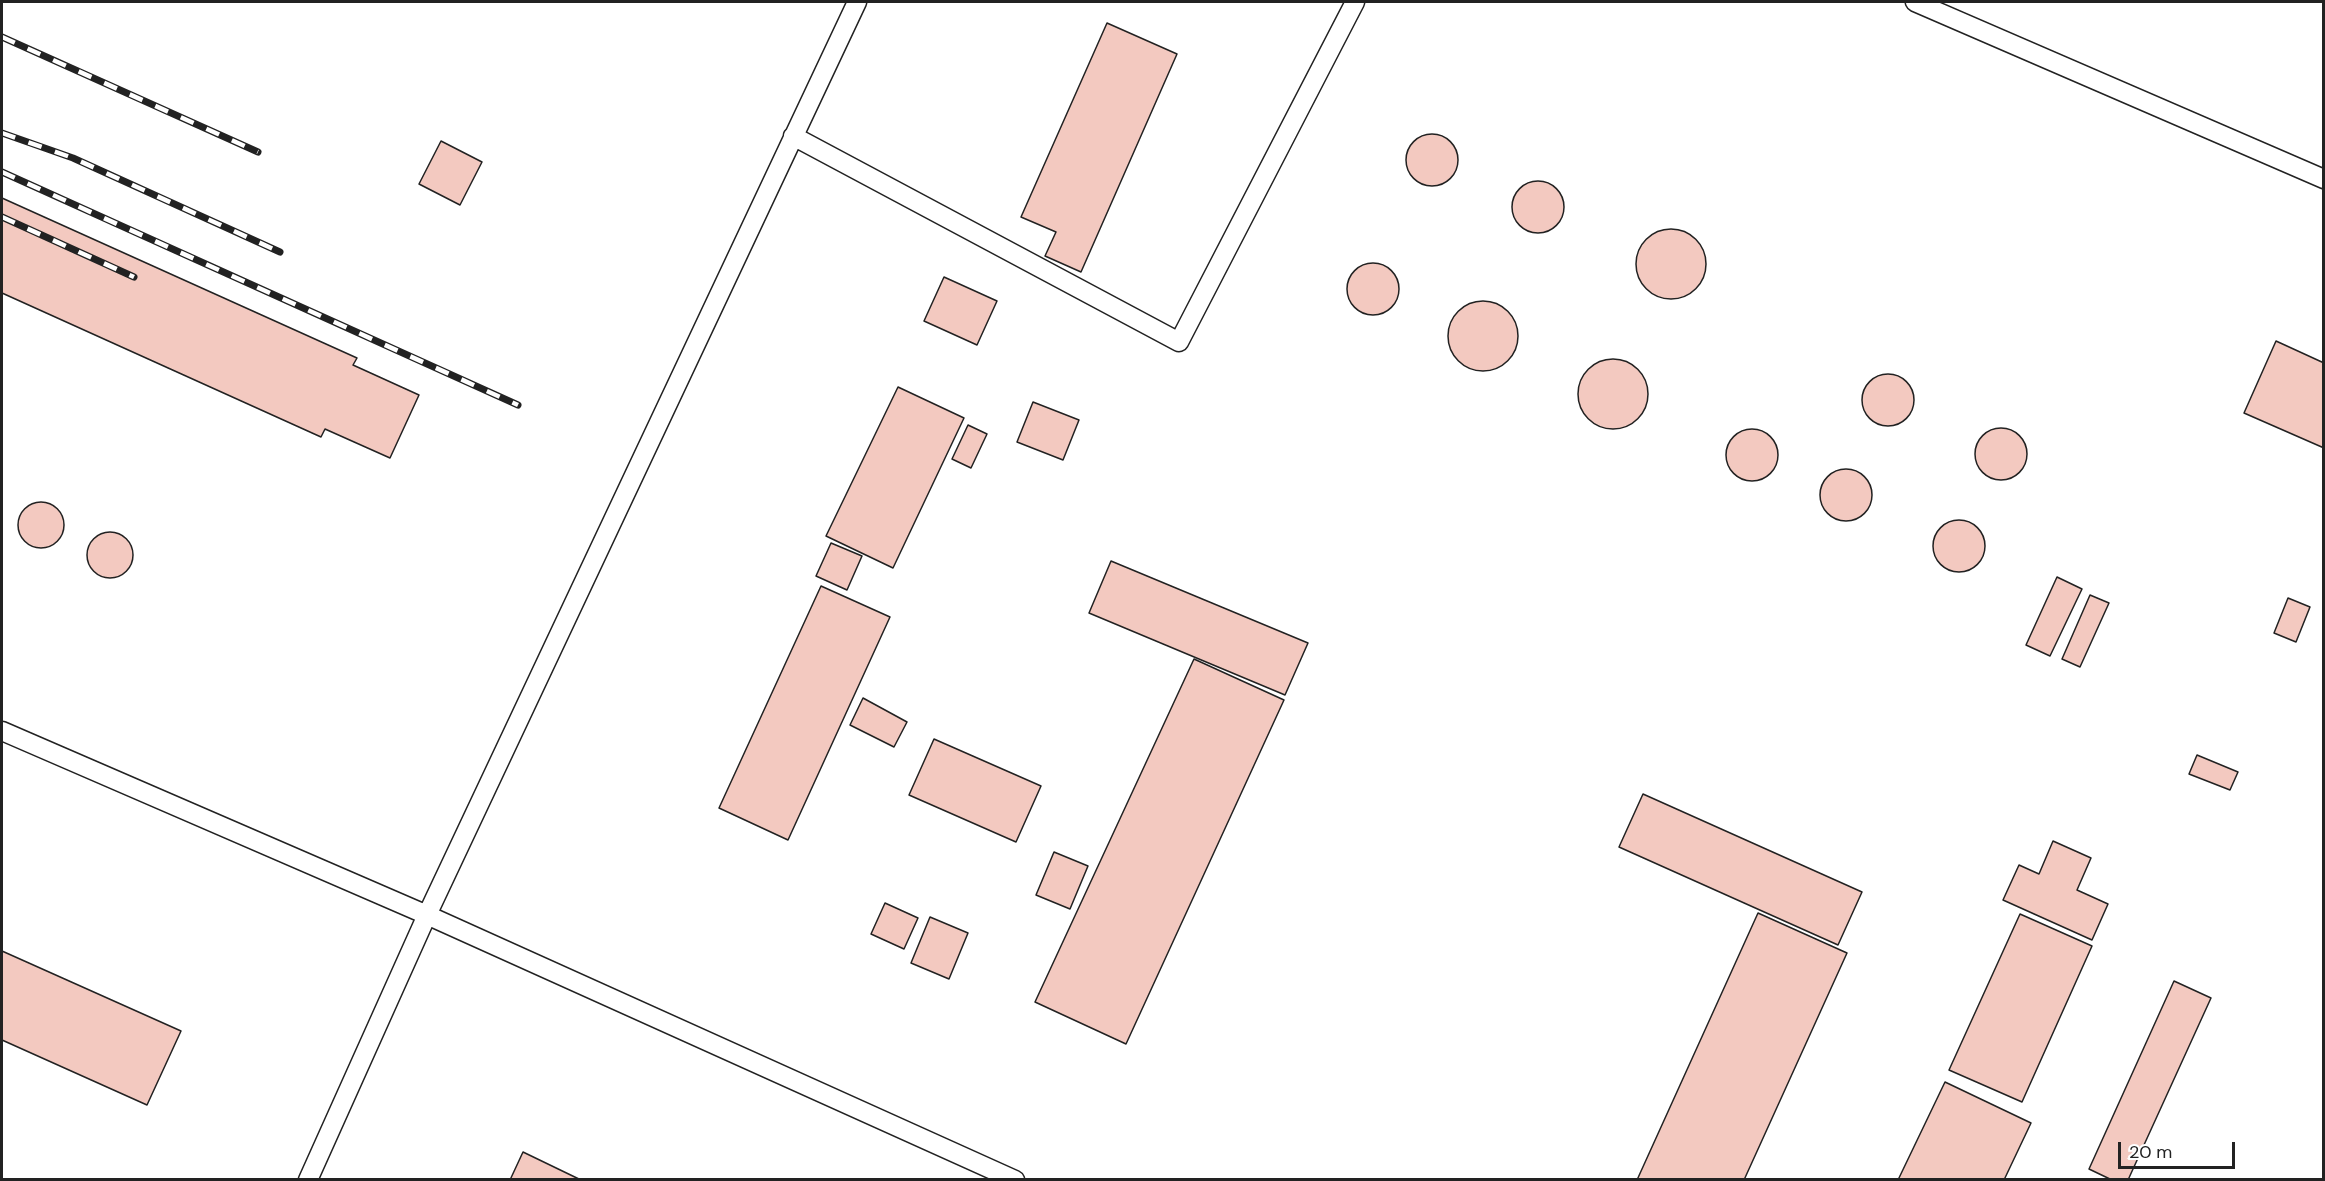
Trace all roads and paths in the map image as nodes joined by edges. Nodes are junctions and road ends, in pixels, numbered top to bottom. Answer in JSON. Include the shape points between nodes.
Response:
{"nodes":[{"id":1,"x":857,"y":2,"type":"edge"},
{"id":2,"x":1356,"y":2,"type":"edge"},
{"id":3,"x":1915,"y":2,"type":"edge"},
{"id":4,"x":793,"y":136,"type":"junction"},
{"id":5,"x":2324,"y":179,"type":"edge"},
{"id":6,"x":2,"y":730,"type":"edge"},
{"id":7,"x":427,"y":915,"type":"junction"},
{"id":8,"x":308,"y":1179,"type":"edge"},
{"id":9,"x":1015,"y":1179,"type":"edge"}],
"edges":[{"from":1,"to":4,"type":"lane"},
{"from":2,"to":4,"type":"lane","via":[[1179,342]]},
{"from":3,"to":5,"type":"lane"},
{"from":4,"to":7,"type":"lane"},
{"from":6,"to":7,"type":"lane"},
{"from":7,"to":8,"type":"lane"},
{"from":7,"to":9,"type":"lane"}]}
